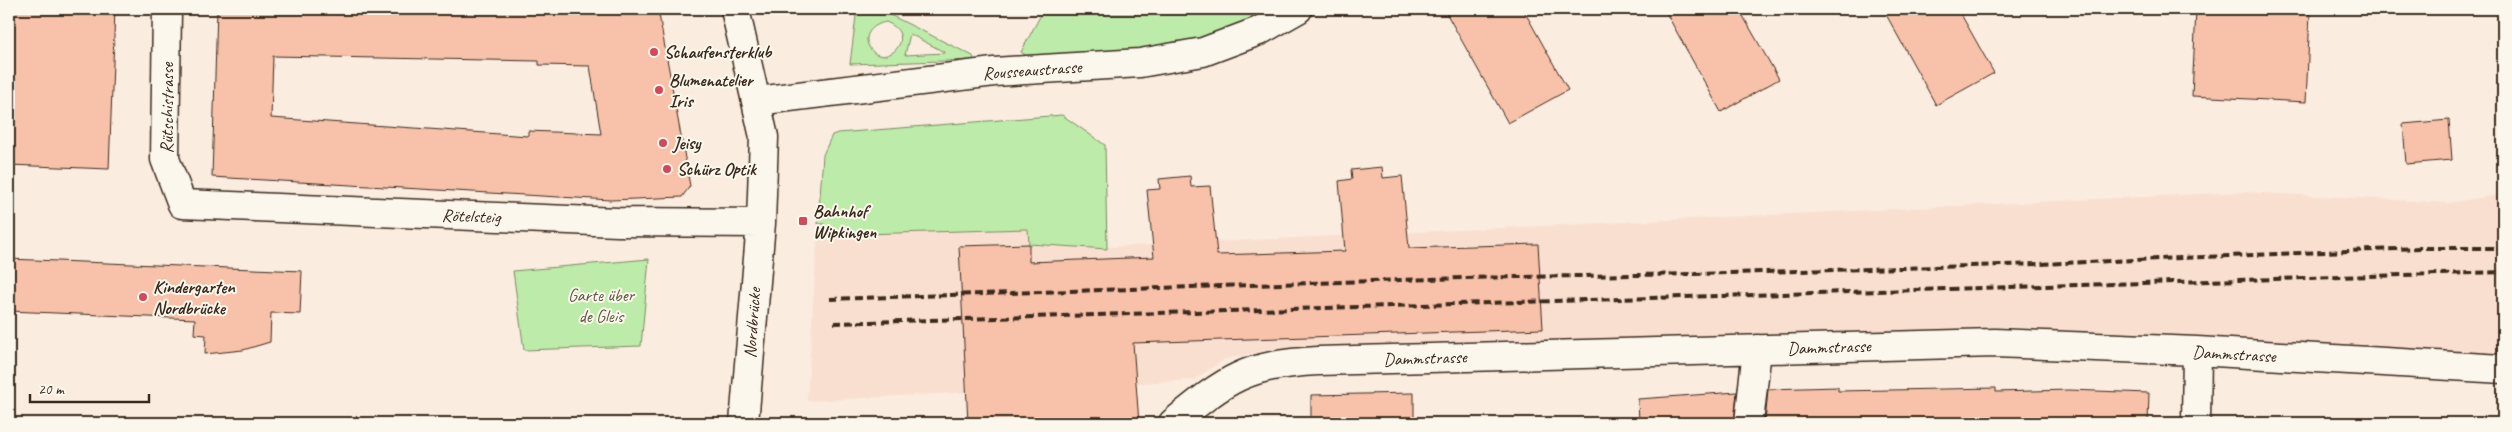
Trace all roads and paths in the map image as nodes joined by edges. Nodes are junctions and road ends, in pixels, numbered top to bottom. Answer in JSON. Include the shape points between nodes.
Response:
{"nodes":[{"id":1,"x":168,"y":9,"type":"edge"},
{"id":2,"x":735,"y":9,"type":"edge"},
{"id":3,"x":1298,"y":9,"type":"edge"},
{"id":4,"x":756,"y":101,"type":"junction"},
{"id":5,"x":182,"y":204,"type":"joint"},
{"id":6,"x":761,"y":223,"type":"junction"},
{"id":7,"x":1757,"y":349,"type":"junction"},
{"id":8,"x":2197,"y":351,"type":"junction"},
{"id":9,"x":2503,"y":369,"type":"edge"},
{"id":10,"x":744,"y":423,"type":"edge"},
{"id":11,"x":1173,"y":423,"type":"edge"},
{"id":12,"x":1748,"y":423,"type":"edge"},
{"id":13,"x":2196,"y":423,"type":"edge"}],
"edges":[{"from":1,"to":5,"type":"street","name":"Rütschistrasse","via":[[165,159]]},
{"from":2,"to":4,"type":"street","name":"Nordbrücke"},
{"from":3,"to":4,"type":"street","name":"Rousseaustrasse","via":[[1259,31],[1203,52],[1140,63],[994,72]]},
{"from":4,"to":6,"type":"street","name":"Nordbrücke","via":[[764,137]]},
{"from":5,"to":6,"type":"street","name":"Rötelsteig","via":[[618,222]]},
{"from":6,"to":10,"type":"street","name":"Nordbrücke"},
{"from":7,"to":8,"type":"street","name":"Dammstrasse","via":[[1995,343]]},
{"from":7,"to":11,"type":"street","name":"Dammstrasse","via":[[1280,363],[1252,370],[1226,382]]},
{"from":7,"to":12,"type":"street"},
{"from":8,"to":9,"type":"street","name":"Dammstrasse"},
{"from":8,"to":13,"type":"street"}]}
